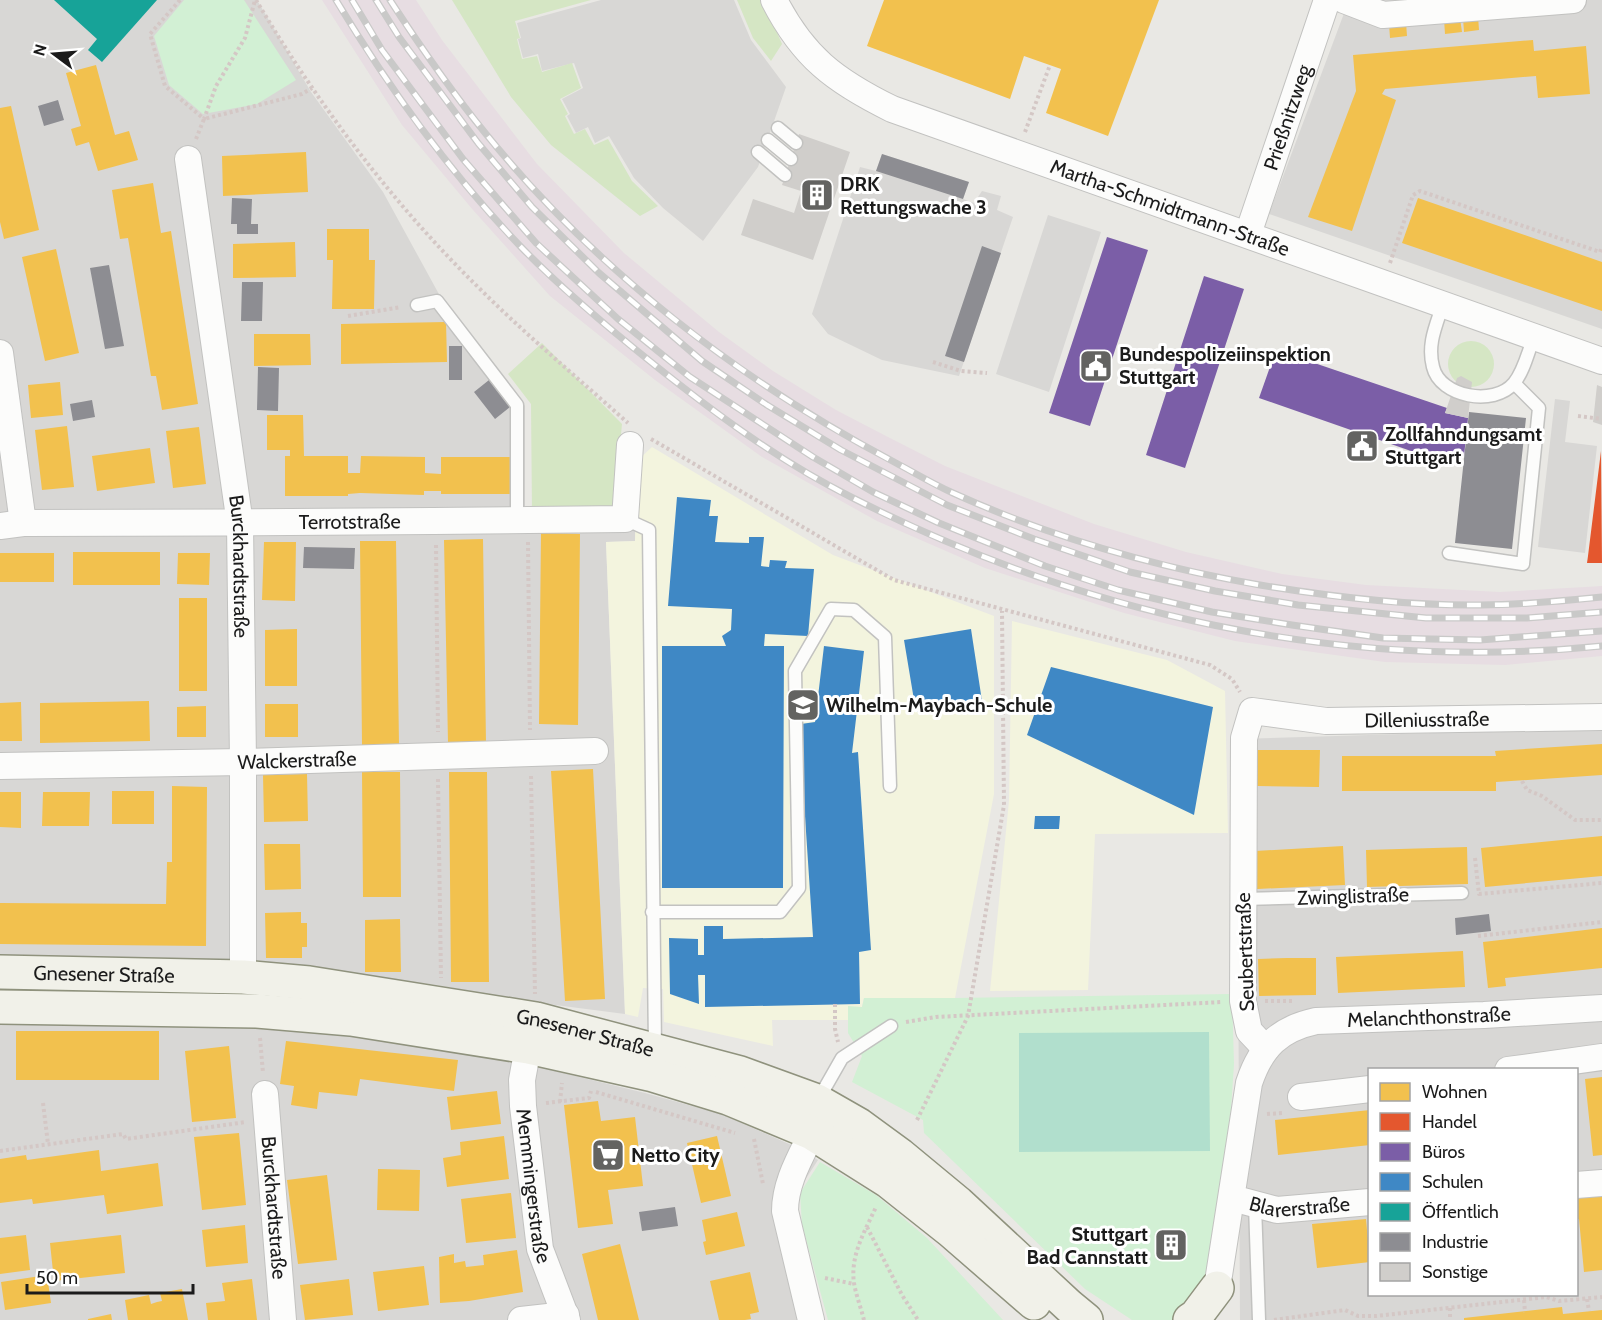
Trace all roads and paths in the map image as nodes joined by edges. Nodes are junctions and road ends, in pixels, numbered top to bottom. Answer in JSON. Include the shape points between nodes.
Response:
{"nodes":[{"id":1,"x":180,"y":0,"type":"edge"},
{"id":2,"x":256,"y":0,"type":"edge"},
{"id":3,"x":774,"y":0,"type":"edge"},
{"id":4,"x":1327,"y":0,"type":"edge"},
{"id":5,"x":1344,"y":0,"type":"edge"},
{"id":6,"x":1574,"y":0,"type":"edge"},
{"id":7,"x":1050,"y":65,"type":"dead end"},
{"id":8,"x":312,"y":88,"type":"junction"},
{"id":9,"x":204,"y":119,"type":"junction"},
{"id":10,"x":777,"y":128,"type":"dead end"},
{"id":11,"x":1024,"y":135,"type":"dead end"},
{"id":12,"x":768,"y":140,"type":"dead end"},
{"id":13,"x":796,"y":143,"type":"dead end"},
{"id":14,"x":758,"y":152,"type":"dead end"},
{"id":15,"x":188,"y":159,"type":"joint"},
{"id":16,"x":791,"y":159,"type":"dead end"},
{"id":17,"x":785,"y":175,"type":"dead end"},
{"id":18,"x":1443,"y":199,"type":"junction"},
{"id":19,"x":1441,"y":206,"type":"dead end"},
{"id":20,"x":1490,"y":215,"type":"junction"},
{"id":21,"x":1488,"y":222,"type":"dead end"},
{"id":22,"x":1536,"y":231,"type":"junction"},
{"id":23,"x":1248,"y":234,"type":"junction"},
{"id":24,"x":1534,"y":238,"type":"dead end"},
{"id":25,"x":1582,"y":246,"type":"junction"},
{"id":26,"x":1602,"y":247,"type":"edge"},
{"id":27,"x":1580,"y":254,"type":"dead end"},
{"id":28,"x":1391,"y":262,"type":"dead end"},
{"id":29,"x":1443,"y":304,"type":"junction"},
{"id":30,"x":417,"y":305,"type":"joint"},
{"id":31,"x":348,"y":316,"type":"dead end"},
{"id":32,"x":1534,"y":337,"type":"junction"},
{"id":33,"x":0,"y":353,"type":"edge"},
{"id":34,"x":1602,"y":361,"type":"edge"},
{"id":35,"x":933,"y":362,"type":"dead end"},
{"id":36,"x":987,"y":373,"type":"dead end"},
{"id":37,"x":1514,"y":383,"type":"junction"},
{"id":38,"x":1578,"y":416,"type":"dead end"},
{"id":39,"x":1602,"y":419,"type":"edge"},
{"id":40,"x":637,"y":437,"type":"junction"},
{"id":41,"x":625,"y":519,"type":"junction"},
{"id":42,"x":523,"y":521,"type":"junction"},
{"id":43,"x":11,"y":524,"type":"edge"},
{"id":44,"x":240,"y":524,"type":"junction"},
{"id":45,"x":1449,"y":553,"type":"dead end"},
{"id":46,"x":1002,"y":611,"type":"junction"},
{"id":47,"x":1252,"y":711,"type":"junction"},
{"id":48,"x":1602,"y":717,"type":"edge"},
{"id":49,"x":595,"y":751,"type":"dead end"},
{"id":50,"x":530,"y":753,"type":"junction"},
{"id":51,"x":243,"y":762,"type":"junction"},
{"id":52,"x":0,"y":766,"type":"edge"},
{"id":53,"x":1522,"y":781,"type":"dead end"},
{"id":54,"x":890,"y":786,"type":"dead end"},
{"id":55,"x":1602,"y":820,"type":"edge"},
{"id":56,"x":1475,"y":858,"type":"dead end"},
{"id":57,"x":1602,"y":883,"type":"edge"},
{"id":58,"x":1462,"y":893,"type":"dead end"},
{"id":59,"x":1243,"y":899,"type":"junction"},
{"id":60,"x":652,"y":912,"type":"junction"},
{"id":61,"x":1602,"y":922,"type":"edge"},
{"id":62,"x":1478,"y":936,"type":"dead end"},
{"id":63,"x":0,"y":972,"type":"edge"},
{"id":64,"x":243,"y":977,"type":"junction"},
{"id":65,"x":1243,"y":1001,"type":"junction"},
{"id":66,"x":835,"y":1004,"type":"dead end"},
{"id":67,"x":0,"y":1006,"type":"edge"},
{"id":68,"x":1602,"y":1008,"type":"edge"},
{"id":69,"x":968,"y":1016,"type":"junction"},
{"id":70,"x":1316,"y":1021,"type":"junction"},
{"id":71,"x":891,"y":1026,"type":"joint"},
{"id":72,"x":835,"y":1029,"type":"dead end"},
{"id":73,"x":260,"y":1037,"type":"dead end"},
{"id":74,"x":529,"y":1045,"type":"junction"},
{"id":75,"x":655,"y":1049,"type":"junction"},
{"id":76,"x":1266,"y":1049,"type":"junction"},
{"id":77,"x":1602,"y":1057,"type":"edge"},
{"id":78,"x":262,"y":1065,"type":"dead end"},
{"id":79,"x":1523,"y":1068,"type":"edge"},
{"id":80,"x":561,"y":1086,"type":"dead end"},
{"id":81,"x":572,"y":1086,"type":"dead end"},
{"id":82,"x":581,"y":1088,"type":"dead end"},
{"id":83,"x":1368,"y":1089,"type":"edge"},
{"id":84,"x":591,"y":1091,"type":"junction"},
{"id":85,"x":1302,"y":1097,"type":"joint"},
{"id":86,"x":817,"y":1101,"type":"junction"},
{"id":87,"x":560,"y":1102,"type":"junction"},
{"id":88,"x":43,"y":1103,"type":"dead end"},
{"id":89,"x":523,"y":1106,"type":"junction"},
{"id":90,"x":266,"y":1107,"type":"joint"},
{"id":91,"x":1243,"y":1116,"type":"junction"},
{"id":92,"x":917,"y":1120,"type":"dead end"},
{"id":93,"x":812,"y":1133,"type":"junction"},
{"id":94,"x":743,"y":1135,"type":"dead end"},
{"id":95,"x":754,"y":1138,"type":"dead end"},
{"id":96,"x":48,"y":1144,"type":"junction"},
{"id":97,"x":0,"y":1151,"type":"edge"},
{"id":98,"x":1602,"y":1183,"type":"edge"},
{"id":99,"x":1578,"y":1185,"type":"edge"},
{"id":100,"x":785,"y":1195,"type":"junction"},
{"id":101,"x":1368,"y":1202,"type":"edge"},
{"id":102,"x":878,"y":1203,"type":"dead end"},
{"id":103,"x":1255,"y":1204,"type":"junction"},
{"id":104,"x":867,"y":1227,"type":"junction"},
{"id":105,"x":1602,"y":1297,"type":"edge"},
{"id":106,"x":1587,"y":1299,"type":"junction"},
{"id":107,"x":1524,"y":1300,"type":"junction"},
{"id":108,"x":1218,"y":1304,"type":"edge"},
{"id":109,"x":1450,"y":1308,"type":"junction"},
{"id":110,"x":1589,"y":1311,"type":"dead end"},
{"id":111,"x":1525,"y":1312,"type":"dead end"},
{"id":112,"x":567,"y":1317,"type":"edge"},
{"id":113,"x":1306,"y":1318,"type":"edge"},
{"id":114,"x":1376,"y":1318,"type":"edge"},
{"id":115,"x":283,"y":1320,"type":"edge"},
{"id":116,"x":520,"y":1320,"type":"edge"},
{"id":117,"x":812,"y":1320,"type":"edge"},
{"id":118,"x":864,"y":1320,"type":"edge"},
{"id":119,"x":918,"y":1320,"type":"edge"},
{"id":120,"x":1052,"y":1320,"type":"edge"},
{"id":121,"x":1086,"y":1320,"type":"edge"},
{"id":122,"x":1190,"y":1320,"type":"edge"},
{"id":123,"x":1259,"y":1320,"type":"edge"},
{"id":124,"x":1270,"y":1320,"type":"edge"},
{"id":125,"x":1450,"y":1320,"type":"edge"}],
"edges":[{"from":1,"to":9,"type":"path","via":[[150,34],[165,86]]},
{"from":2,"to":8,"type":"path"},
{"from":2,"to":9,"type":"path","via":[[245,38],[216,86]]},
{"from":3,"to":23,"type":"street","name":"Martha-Schmidtmann-Straße","via":[[816,60],[848,87],[891,109]]},
{"from":4,"to":23,"type":"street","name":"Prießnitzweg"},
{"from":5,"to":6,"type":"street","via":[[1383,15]]},
{"from":7,"to":11,"type":"path"},
{"from":8,"to":9,"type":"path","via":[[302,94]]},
{"from":8,"to":40,"type":"path","via":[[388,190],[478,288]]},
{"from":9,"to":15,"type":"path"},
{"from":10,"to":13,"type":"lane"},
{"from":12,"to":16,"type":"lane"},
{"from":14,"to":17,"type":"lane"},
{"from":15,"to":44,"type":"street","name":"Burckhardtstraße"},
{"from":18,"to":19,"type":"path"},
{"from":18,"to":20,"type":"path"},
{"from":18,"to":28,"type":"path","via":[[1420,191],[1413,195]]},
{"from":20,"to":21,"type":"path"},
{"from":20,"to":22,"type":"path"},
{"from":22,"to":24,"type":"path"},
{"from":22,"to":25,"type":"path"},
{"from":23,"to":29,"type":"street","name":"Martha-Schmidtmann-Straße"},
{"from":25,"to":26,"type":"path","via":[[1600,252]]},
{"from":25,"to":27,"type":"path"},
{"from":29,"to":32,"type":"street","name":"Martha-Schmidtmann-Straße"},
{"from":29,"to":37,"type":"lane","via":[[1430,347],[1434,370],[1444,384],[1462,395],[1481,396],[1497,394]]},
{"from":30,"to":31,"type":"path"},
{"from":30,"to":42,"type":"lane","via":[[437,301],[517,405]]},
{"from":32,"to":34,"type":"street","name":"Martha-Schmidtmann-Straße"},
{"from":32,"to":37,"type":"lane"},
{"from":33,"to":43,"type":"street"},
{"from":35,"to":36,"type":"path","via":[[961,371]]},
{"from":37,"to":45,"type":"lane","via":[[1539,408],[1523,564]]},
{"from":38,"to":39,"type":"path"},
{"from":40,"to":41,"type":"street"},
{"from":40,"to":46,"type":"path","via":[[894,580]]},
{"from":41,"to":42,"type":"street","name":"Terrotstraße"},
{"from":41,"to":60,"type":"lane","via":[[649,530]]},
{"from":42,"to":44,"type":"street","name":"Terrotstraße"},
{"from":42,"to":50,"type":"path"},
{"from":43,"to":44,"type":"street","name":"Terrotstraße"},
{"from":44,"to":51,"type":"street","name":"Burckhardtstraße"},
{"from":46,"to":47,"type":"path","via":[[1210,665],[1232,679]]},
{"from":46,"to":69,"type":"path","via":[[1004,805]]},
{"from":47,"to":48,"type":"street","name":"Dilleniusstraße","via":[[1326,721]]},
{"from":47,"to":59,"type":"street","name":"Seubertstraße","via":[[1244,738]]},
{"from":49,"to":50,"type":"street","name":"Walckerstraße"},
{"from":50,"to":51,"type":"street","name":"Walckerstraße"},
{"from":50,"to":74,"type":"path"},
{"from":51,"to":52,"type":"street","name":"Walckerstraße"},
{"from":51,"to":64,"type":"street","name":"Burckhardtstraße"},
{"from":53,"to":55,"type":"path","via":[[1527,790],[1575,820]]},
{"from":54,"to":60,"type":"lane","via":[[885,637],[854,610],[831,609],[795,671],[799,888],[780,912]]},
{"from":56,"to":57,"type":"path","via":[[1479,894]]},
{"from":58,"to":59,"type":"lane","name":"Zwinglistraße"},
{"from":59,"to":65,"type":"street","name":"Seubertstraße"},
{"from":60,"to":75,"type":"lane"},
{"from":61,"to":62,"type":"path"},
{"from":63,"to":64,"type":"main road","name":"Gnesener Straße"},
{"from":64,"to":74,"type":"main road","name":"Gnesener Straße","via":[[320,985]]},
{"from":65,"to":69,"type":"path"},
{"from":65,"to":70,"type":"path","via":[[1297,1001]]},
{"from":65,"to":76,"type":"street","name":"Seubertstraße","via":[[1249,1032]]},
{"from":66,"to":72,"type":"path"},
{"from":67,"to":74,"type":"main road","name":"Gnesener Straße","via":[[257,1011],[351,1019]]},
{"from":68,"to":70,"type":"street","name":"Melanchthonstraße"},
{"from":69,"to":71,"type":"path","via":[[936,1017]]},
{"from":69,"to":92,"type":"path"},
{"from":70,"to":76,"type":"street","name":"Melanchthonstraße","via":[[1278,1035]]},
{"from":71,"to":86,"type":"lane","via":[[842,1058]]},
{"from":73,"to":78,"type":"path"},
{"from":74,"to":75,"type":"main road","name":"Gnesener Straße"},
{"from":74,"to":81,"type":"path"},
{"from":74,"to":89,"type":"street","name":"Memmingerstraße"},
{"from":74,"to":93,"type":"main road","name":"Gnesener Straße","via":[[728,1098]]},
{"from":75,"to":86,"type":"main road","name":"Gnesener Straße","via":[[740,1073]]},
{"from":76,"to":91,"type":"street","via":[[1254,1066]]},
{"from":77,"to":79,"type":"street"},
{"from":80,"to":87,"type":"path"},
{"from":82,"to":84,"type":"path"},
{"from":83,"to":85,"type":"street"},
{"from":84,"to":87,"type":"path","via":[[589,1098]]},
{"from":84,"to":94,"type":"path"},
{"from":85,"to":91,"type":"path","via":[[1296,1112]]},
{"from":86,"to":121,"type":"main road","name":"Gnesener Straße","via":[[859,1125],[908,1162]]},
{"from":87,"to":89,"type":"path"},
{"from":88,"to":96,"type":"path"},
{"from":89,"to":112,"type":"street","name":"Memmingerstraße","via":[[540,1249]]},
{"from":90,"to":96,"type":"path","via":[[126,1139],[123,1134]]},
{"from":90,"to":115,"type":"street","name":"Burckhardtstraße"},
{"from":91,"to":103,"type":"street"},
{"from":93,"to":100,"type":"street"},
{"from":93,"to":120,"type":"main road","name":"Gnesener Straße","via":[[888,1181]]},
{"from":95,"to":100,"type":"path","via":[[765,1189]]},
{"from":96,"to":97,"type":"path"},
{"from":98,"to":99,"type":"street"},
{"from":100,"to":117,"type":"street","via":[[785,1211]]},
{"from":101,"to":103,"type":"street","name":"Blarerstraße"},
{"from":102,"to":104,"type":"path"},
{"from":103,"to":108,"type":"street"},
{"from":103,"to":123,"type":"lane"},
{"from":104,"to":118,"type":"path","via":[[853,1267]]},
{"from":104,"to":119,"type":"path"},
{"from":105,"to":106,"type":"path"},
{"from":106,"to":107,"type":"path"},
{"from":106,"to":110,"type":"path"},
{"from":107,"to":109,"type":"path"},
{"from":107,"to":111,"type":"path"},
{"from":108,"to":122,"type":"main road"},
{"from":109,"to":114,"type":"path"},
{"from":109,"to":125,"type":"path"},
{"from":112,"to":116,"type":"street"},
{"from":113,"to":114,"type":"path","via":[[1345,1310]]},
{"from":113,"to":124,"type":"path"}]}
